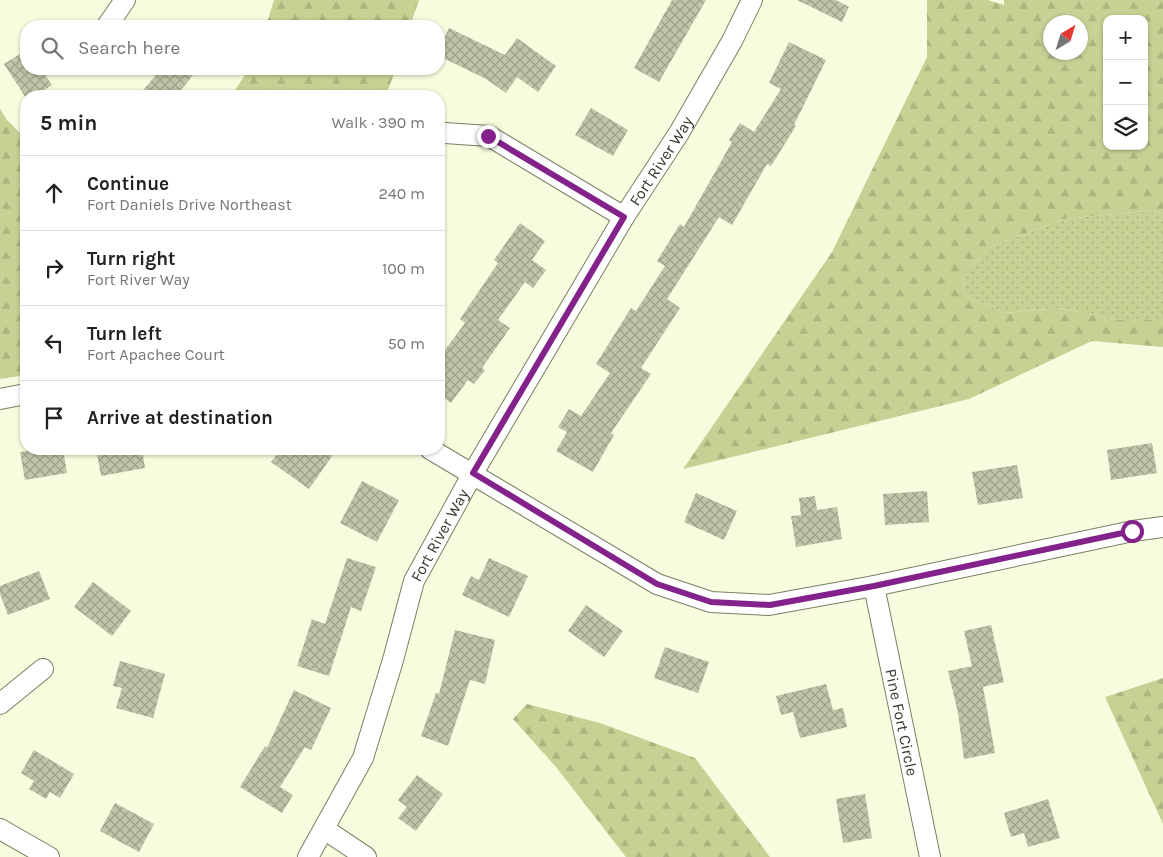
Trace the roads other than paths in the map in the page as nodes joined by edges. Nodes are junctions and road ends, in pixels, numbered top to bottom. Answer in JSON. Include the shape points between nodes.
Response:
{"nodes":[{"id":1,"x":125,"y":0,"type":"edge"},
{"id":2,"x":752,"y":0,"type":"edge"},
{"id":3,"x":111,"y":20,"type":"edge"},
{"id":4,"x":445,"y":133,"type":"dead end"},
{"id":5,"x":624,"y":217,"type":"junction"},
{"id":6,"x":20,"y":395,"type":"edge"},
{"id":7,"x":0,"y":399,"type":"edge"},
{"id":8,"x":441,"y":455,"type":"edge"},
{"id":9,"x":473,"y":473,"type":"junction"},
{"id":10,"x":1163,"y":527,"type":"edge"},
{"id":11,"x":874,"y":586,"type":"junction"},
{"id":12,"x":43,"y":669,"type":"dead end"},
{"id":13,"x":0,"y":704,"type":"edge"},
{"id":14,"x":0,"y":829,"type":"edge"},
{"id":15,"x":324,"y":829,"type":"junction"},
{"id":16,"x":49,"y":857,"type":"edge"},
{"id":17,"x":308,"y":857,"type":"edge"},
{"id":18,"x":366,"y":857,"type":"edge"},
{"id":19,"x":930,"y":857,"type":"edge"}],
"edges":[{"from":1,"to":3,"type":"street"},
{"from":2,"to":5,"type":"street","name":"Fort River Way","via":[[680,133]]},
{"from":4,"to":5,"type":"street","via":[[488,136]]},
{"from":5,"to":9,"type":"street","name":"Fort River Way"},
{"from":6,"to":7,"type":"street"},
{"from":8,"to":9,"type":"street"},
{"from":9,"to":11,"type":"street","via":[[657,584],[711,602],[770,605]]},
{"from":9,"to":15,"type":"street","name":"Fort River Way","via":[[414,581],[363,758]]},
{"from":10,"to":11,"type":"street"},
{"from":11,"to":19,"type":"street","name":"Pine Fort Circle"},
{"from":12,"to":13,"type":"street"},
{"from":14,"to":16,"type":"street"},
{"from":15,"to":17,"type":"street","name":"Fort River Way"},
{"from":15,"to":18,"type":"street"}]}
